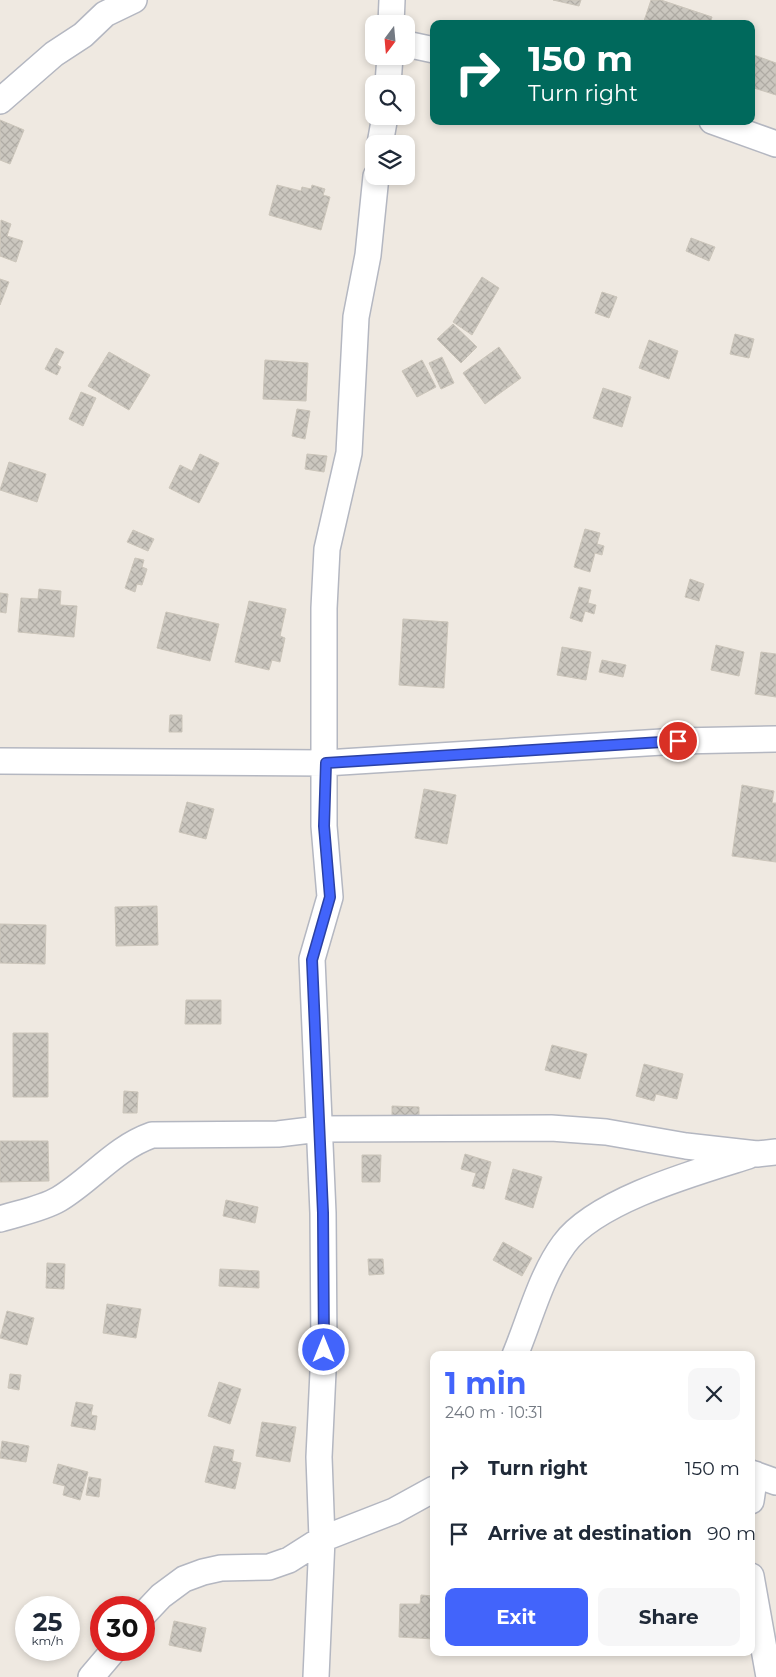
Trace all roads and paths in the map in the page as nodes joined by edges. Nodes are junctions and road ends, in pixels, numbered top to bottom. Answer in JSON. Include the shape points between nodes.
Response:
{"nodes":[{"id":1,"x":134,"y":0,"type":"edge"},
{"id":2,"x":392,"y":0,"type":"edge"},
{"id":3,"x":391,"y":15,"type":"edge"},
{"id":4,"x":415,"y":46,"type":"edge"},
{"id":5,"x":430,"y":49,"type":"edge"},
{"id":6,"x":0,"y":101,"type":"edge"},
{"id":7,"x":723,"y":125,"type":"edge"},
{"id":8,"x":776,"y":144,"type":"edge"},
{"id":9,"x":375,"y":185,"type":"edge"},
{"id":10,"x":776,"y":739,"type":"edge"},
{"id":11,"x":0,"y":761,"type":"edge"},
{"id":12,"x":326,"y":763,"type":"junction"},
{"id":13,"x":319,"y":1129,"type":"junction"},
{"id":14,"x":770,"y":1149,"type":"edge"},
{"id":15,"x":0,"y":1219,"type":"edge"},
{"id":16,"x":517,"y":1351,"type":"edge"},
{"id":17,"x":761,"y":1476,"type":"edge"},
{"id":18,"x":755,"y":1490,"type":"edge"},
{"id":19,"x":430,"y":1491,"type":"edge"},
{"id":20,"x":322,"y":1539,"type":"junction"},
{"id":21,"x":755,"y":1597,"type":"edge"},
{"id":22,"x":155,"y":1602,"type":"edge"},
{"id":23,"x":105,"y":1661,"type":"edge"},
{"id":24,"x":91,"y":1677,"type":"edge"},
{"id":25,"x":316,"y":1677,"type":"edge"},
{"id":26,"x":770,"y":1677,"type":"edge"}],
"edges":[{"from":1,"to":6,"type":"street","via":[[105,14]]},
{"from":2,"to":3,"type":"street"},
{"from":4,"to":5,"type":"street"},
{"from":7,"to":8,"type":"street"},
{"from":9,"to":12,"type":"street","via":[[368,255],[356,317],[349,453],[327,549],[324,608]]},
{"from":10,"to":12,"type":"street","via":[[678,741]]},
{"from":11,"to":12,"type":"street"},
{"from":12,"to":13,"type":"street","via":[[324,826],[330,897],[312,960]]},
{"from":13,"to":14,"type":"street","via":[[551,1128],[606,1132],[686,1146]]},
{"from":13,"to":15,"type":"street","via":[[278,1134],[152,1135],[116,1153],[58,1199]]},
{"from":13,"to":20,"type":"street","via":[[323,1213]]},
{"from":14,"to":16,"type":"street","via":[[634,1195],[580,1226],[564,1244],[548,1273]]},
{"from":17,"to":18,"type":"street"},
{"from":19,"to":20,"type":"street","via":[[394,1511]]},
{"from":20,"to":22,"type":"street","via":[[289,1560],[269,1567],[221,1568],[184,1579]]},
{"from":20,"to":25,"type":"street"},
{"from":21,"to":26,"type":"street"},
{"from":23,"to":24,"type":"street"}]}
